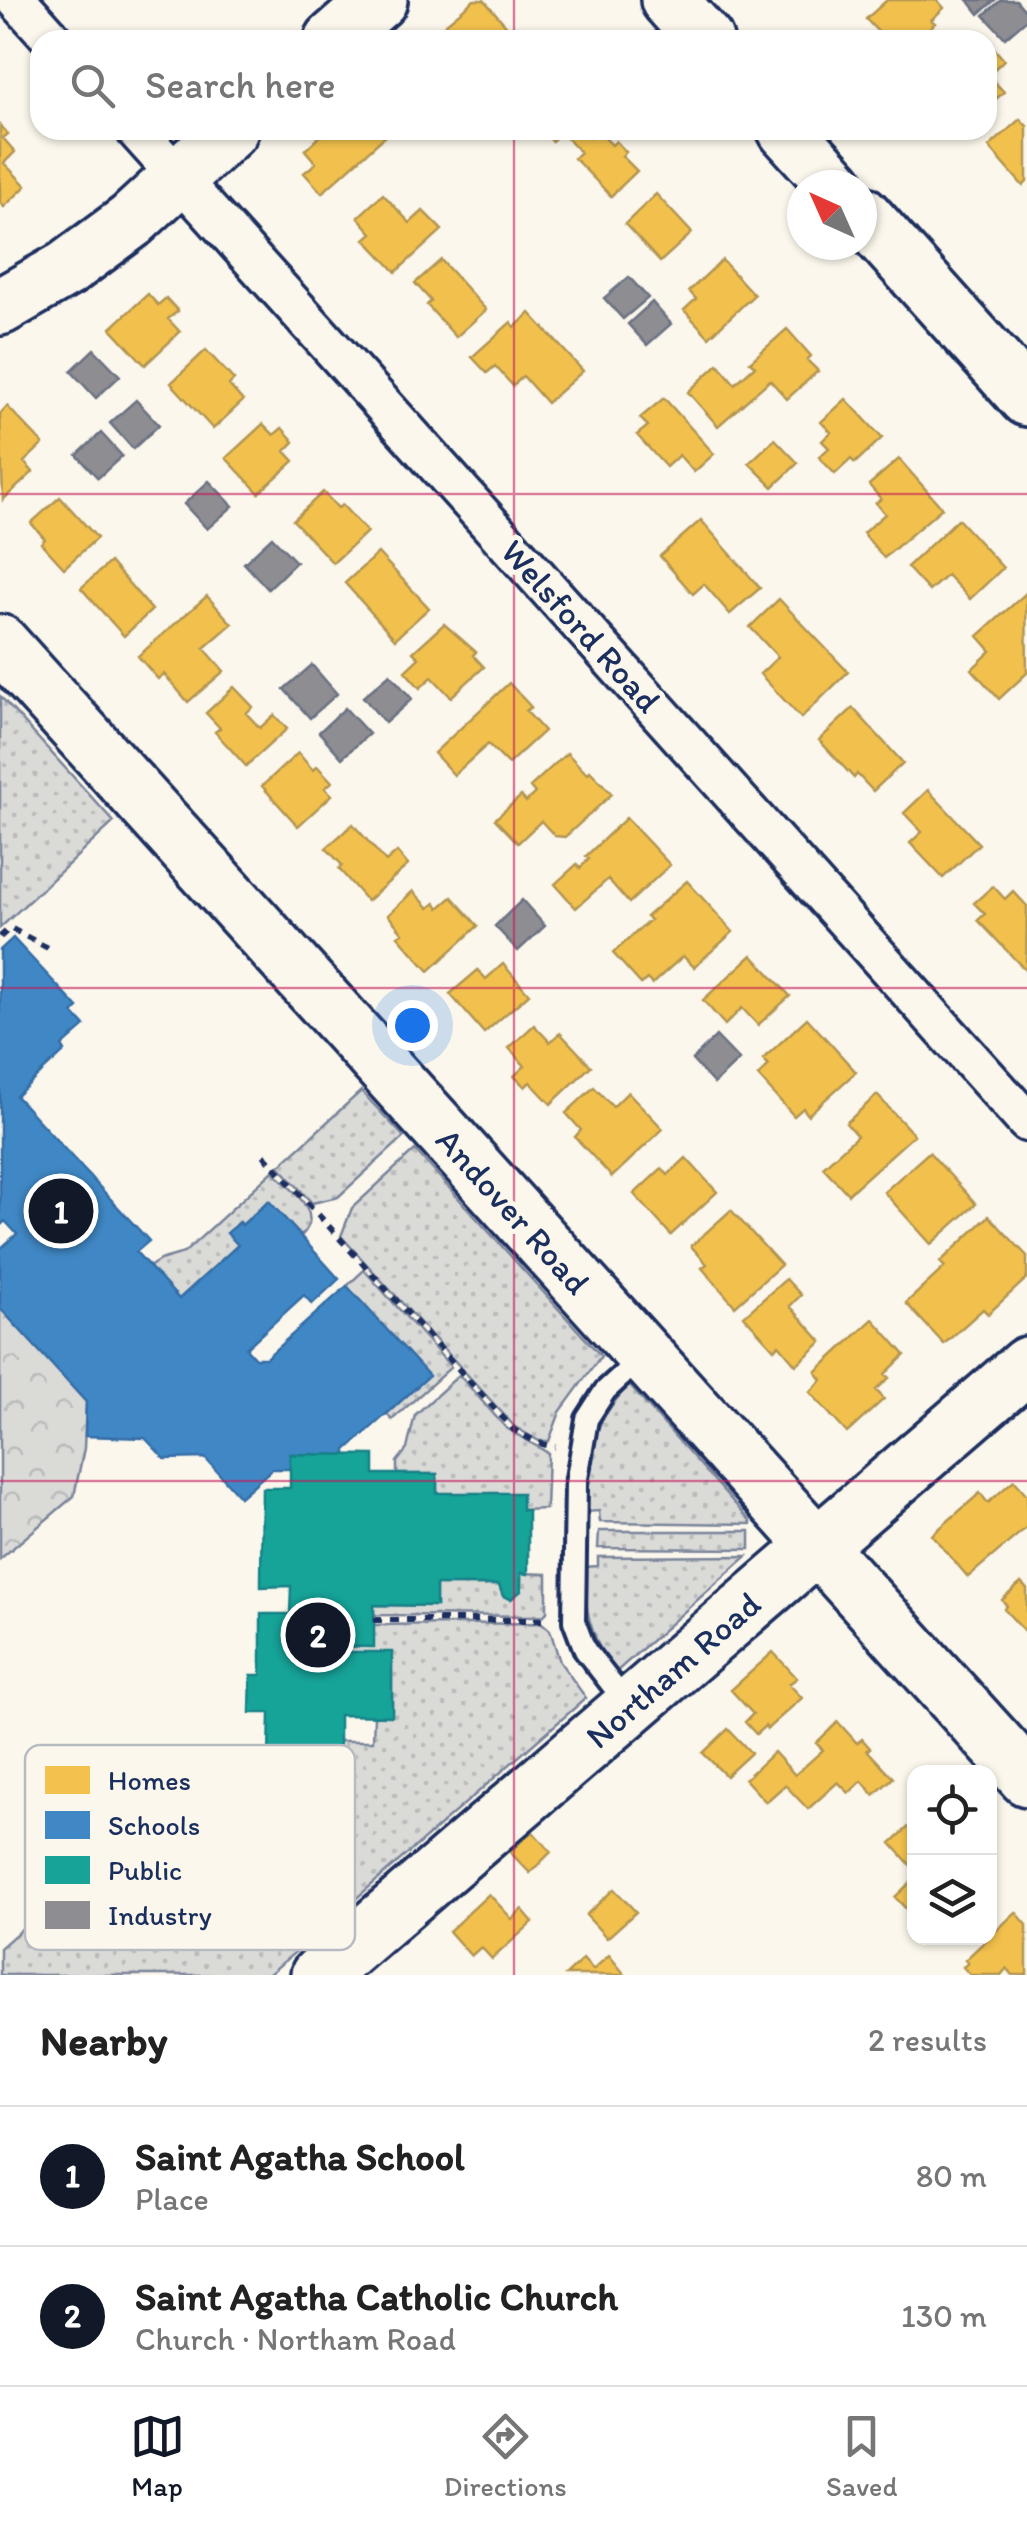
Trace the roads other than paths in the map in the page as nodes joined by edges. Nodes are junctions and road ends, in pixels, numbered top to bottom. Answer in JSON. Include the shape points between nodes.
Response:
{"nodes":[{"id":1,"x":17,"y":0,"type":"edge"},
{"id":2,"x":379,"y":0,"type":"edge"},
{"id":3,"x":669,"y":0,"type":"edge"},
{"id":4,"x":44,"y":30,"type":"edge"},
{"id":5,"x":344,"y":30,"type":"edge"},
{"id":6,"x":696,"y":30,"type":"edge"},
{"id":7,"x":145,"y":140,"type":"edge"},
{"id":8,"x":219,"y":140,"type":"edge"},
{"id":9,"x":795,"y":140,"type":"edge"},
{"id":10,"x":822,"y":170,"type":"edge"},
{"id":11,"x":178,"y":176,"type":"junction"},
{"id":12,"x":877,"y":231,"type":"edge"},
{"id":13,"x":0,"y":307,"type":"edge"},
{"id":14,"x":1027,"y":398,"type":"edge"},
{"id":15,"x":0,"y":644,"type":"edge"},
{"id":16,"x":1027,"y":1122,"type":"edge"},
{"id":17,"x":644,"y":1356,"type":"junction"},
{"id":18,"x":1027,"y":1365,"type":"edge"},
{"id":19,"x":816,"y":1547,"type":"junction"},
{"id":20,"x":630,"y":1708,"type":"junction"},
{"id":21,"x":1027,"y":1778,"type":"edge"},
{"id":22,"x":341,"y":1968,"type":"edge"}],
"edges":[{"from":1,"to":4,"type":"street"},
{"from":2,"to":5,"type":"street"},
{"from":3,"to":6,"type":"street"},
{"from":7,"to":11,"type":"street","name":"Welsford Road"},
{"from":8,"to":11,"type":"street"},
{"from":9,"to":10,"type":"street"},
{"from":11,"to":13,"type":"street","via":[[131,222]]},
{"from":11,"to":16,"type":"street","name":"Welsford Road"},
{"from":12,"to":14,"type":"street"},
{"from":15,"to":17,"type":"street","name":"Andover Road"},
{"from":17,"to":19,"type":"street","name":"Andover Road"},
{"from":17,"to":20,"type":"lane","via":[[586,1419],[576,1484],[574,1621],[584,1650]]},
{"from":18,"to":19,"type":"street","name":"Northam Road"},
{"from":19,"to":20,"type":"street","name":"Northam Road"},
{"from":19,"to":21,"type":"street","name":"Andover Road"},
{"from":20,"to":22,"type":"street","name":"Northam Road"}]}
